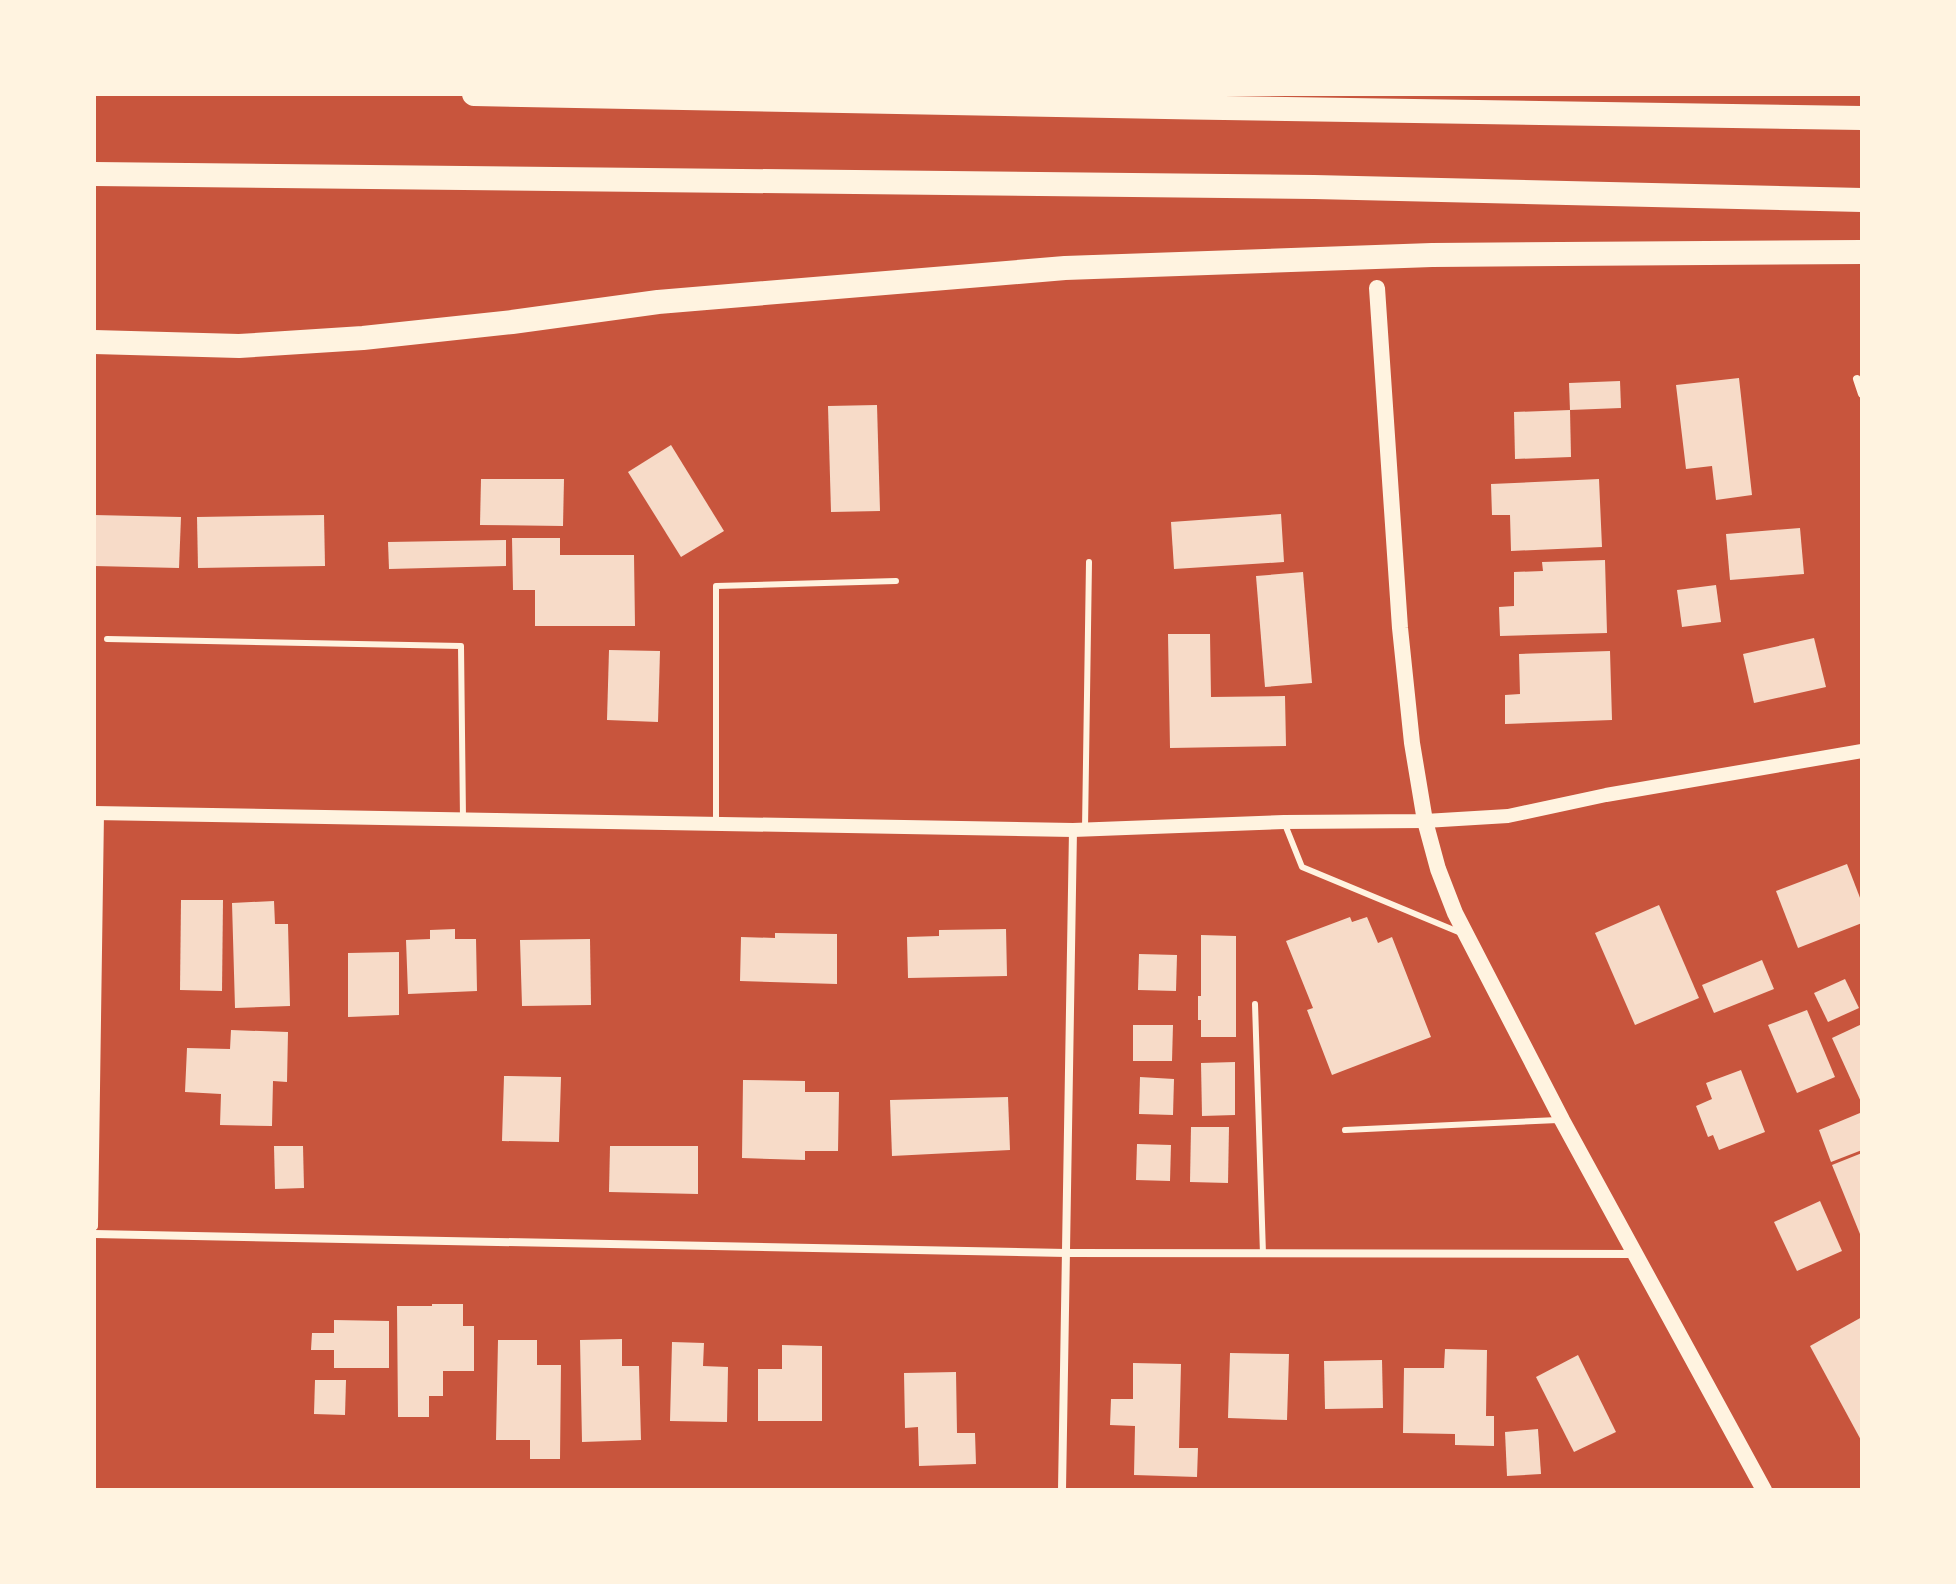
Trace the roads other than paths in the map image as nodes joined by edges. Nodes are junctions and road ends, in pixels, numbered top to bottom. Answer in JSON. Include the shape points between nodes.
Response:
{"nodes":[{"id":1,"x":474,"y":94,"type":"edge"},
{"id":2,"x":1862,"y":118,"type":"edge"},
{"id":3,"x":94,"y":174,"type":"edge"},
{"id":4,"x":1862,"y":200,"type":"edge"},
{"id":5,"x":1862,"y":252,"type":"edge"},
{"id":6,"x":1377,"y":288,"type":"dead end"},
{"id":7,"x":94,"y":342,"type":"edge"},
{"id":8,"x":1857,"y":379,"type":"dead end"},
{"id":9,"x":1862,"y":394,"type":"edge"},
{"id":10,"x":1089,"y":562,"type":"dead end"},
{"id":11,"x":896,"y":581,"type":"dead end"},
{"id":12,"x":107,"y":639,"type":"dead end"},
{"id":13,"x":1862,"y":751,"type":"edge"},
{"id":14,"x":97,"y":813,"type":"edge"},
{"id":15,"x":463,"y":819,"type":"junction"},
{"id":16,"x":1425,"y":821,"type":"junction"},
{"id":17,"x":1284,"y":822,"type":"junction"},
{"id":18,"x":716,"y":824,"type":"junction"},
{"id":19,"x":1079,"y":830,"type":"junction"},
{"id":20,"x":1466,"y":935,"type":"junction"},
{"id":21,"x":1255,"y":1004,"type":"dead end"},
{"id":22,"x":1562,"y":1120,"type":"junction"},
{"id":23,"x":1345,"y":1130,"type":"dead end"},
{"id":24,"x":94,"y":1226,"type":"edge"},
{"id":25,"x":94,"y":1234,"type":"edge"},
{"id":26,"x":1066,"y":1253,"type":"junction"},
{"id":27,"x":1263,"y":1254,"type":"junction"},
{"id":28,"x":1636,"y":1254,"type":"junction"},
{"id":29,"x":1062,"y":1490,"type":"edge"},
{"id":30,"x":1764,"y":1490,"type":"edge"}],
"edges":[{"from":1,"to":2,"type":"highway"},
{"from":3,"to":4,"type":"highway","via":[[1314,187]]},
{"from":5,"to":7,"type":"highway","via":[[1432,255],[1065,268],[658,302],[363,338],[239,346]]},
{"from":6,"to":16,"type":"main road","via":[[1400,628]]},
{"from":8,"to":9,"type":"street"},
{"from":10,"to":19,"type":"lane"},
{"from":11,"to":18,"type":"lane","via":[[716,586]]},
{"from":12,"to":15,"type":"lane","via":[[461,646]]},
{"from":13,"to":16,"type":"street","via":[[1508,816]]},
{"from":14,"to":15,"type":"street"},
{"from":14,"to":24,"type":"street"},
{"from":15,"to":18,"type":"street"},
{"from":16,"to":17,"type":"street"},
{"from":16,"to":20,"type":"main road","via":[[1438,869]]},
{"from":17,"to":19,"type":"street"},
{"from":17,"to":20,"type":"lane","via":[[1302,867]]},
{"from":18,"to":19,"type":"street"},
{"from":19,"to":26,"type":"street"},
{"from":20,"to":22,"type":"main road"},
{"from":21,"to":27,"type":"lane"},
{"from":22,"to":23,"type":"lane"},
{"from":22,"to":28,"type":"main road"},
{"from":25,"to":26,"type":"street"},
{"from":26,"to":27,"type":"street"},
{"from":26,"to":29,"type":"street"},
{"from":27,"to":28,"type":"street"},
{"from":28,"to":30,"type":"main road"}]}
